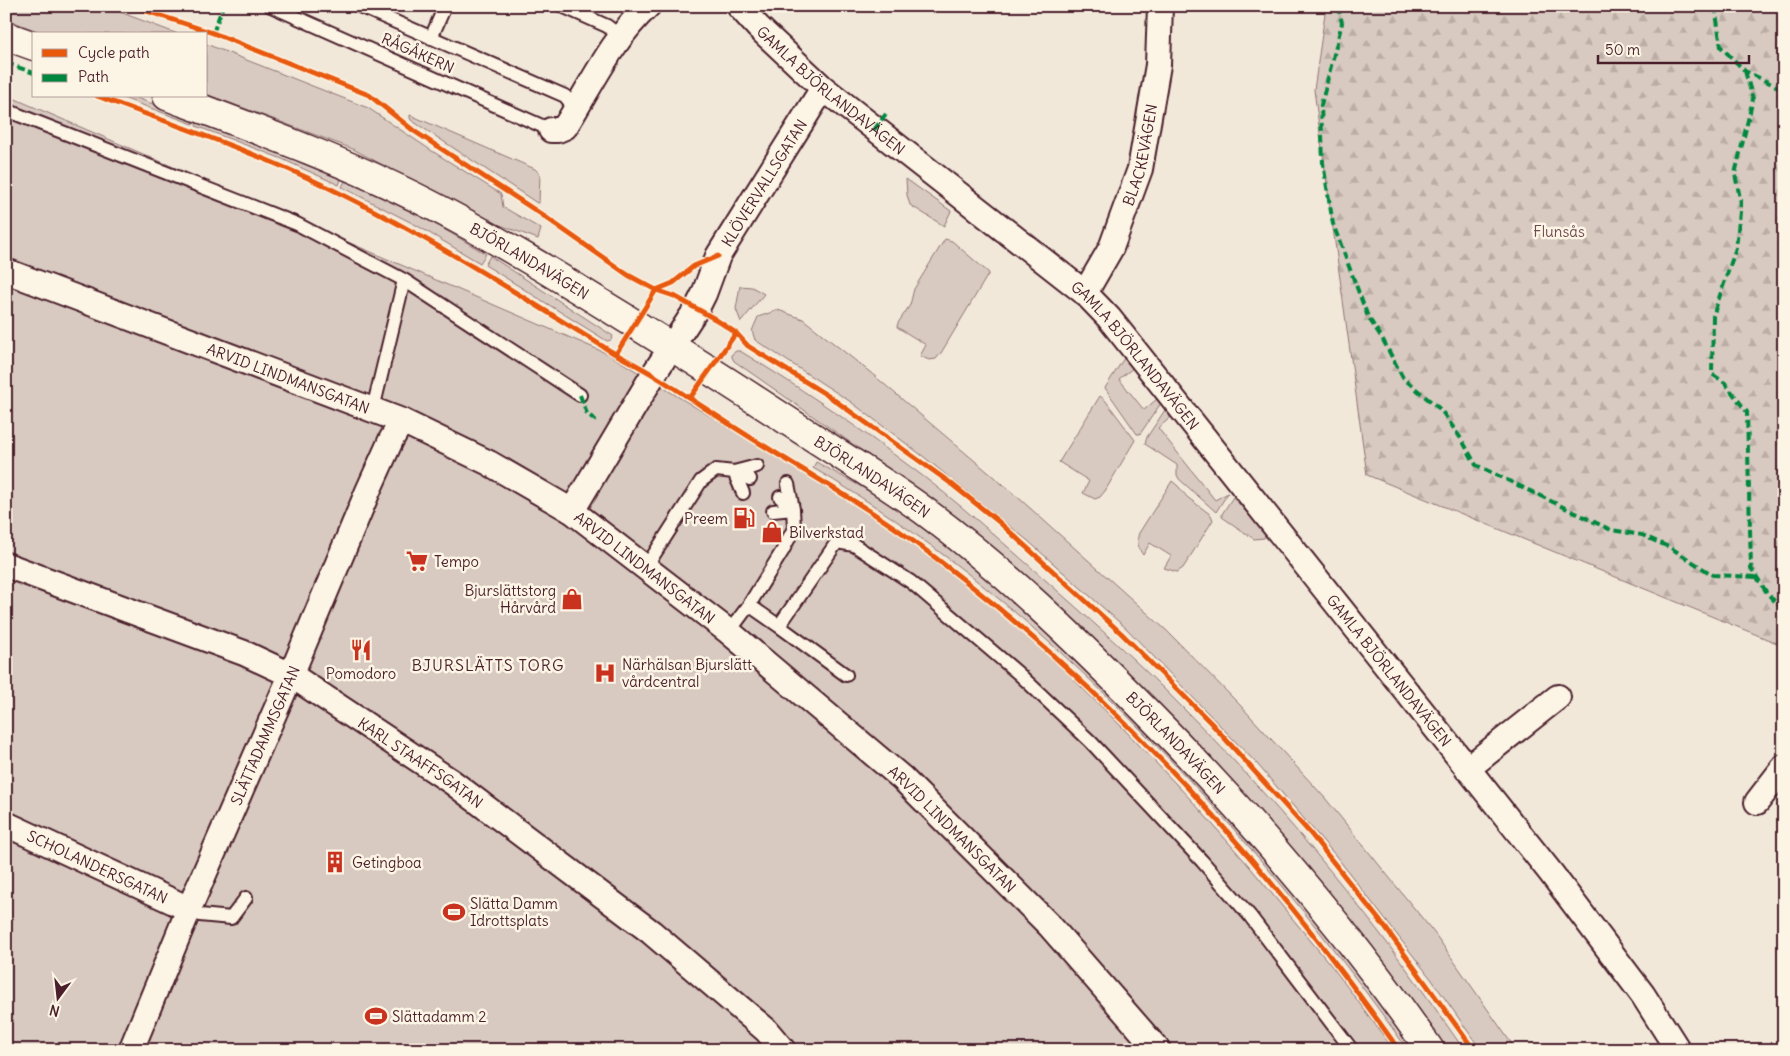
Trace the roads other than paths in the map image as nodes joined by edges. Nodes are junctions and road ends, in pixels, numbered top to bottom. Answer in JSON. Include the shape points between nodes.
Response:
{"nodes":[{"id":1,"x":271,"y":6,"type":"edge"},
{"id":2,"x":359,"y":6,"type":"edge"},
{"id":3,"x":445,"y":6,"type":"edge"},
{"id":4,"x":562,"y":6,"type":"edge"},
{"id":5,"x":648,"y":6,"type":"edge"},
{"id":6,"x":739,"y":6,"type":"edge"},
{"id":7,"x":1160,"y":6,"type":"edge"},
{"id":8,"x":6,"y":36,"type":"edge"},
{"id":9,"x":621,"y":37,"type":"junction"},
{"id":10,"x":431,"y":38,"type":"junction"},
{"id":11,"x":32,"y":45,"type":"edge"},
{"id":12,"x":823,"y":88,"type":"junction"},
{"id":13,"x":173,"y":98,"type":"edge"},
{"id":14,"x":576,"y":109,"type":"junction"},
{"id":15,"x":6,"y":110,"type":"edge"},
{"id":16,"x":551,"y":130,"type":"joint"},
{"id":17,"x":6,"y":271,"type":"edge"},
{"id":18,"x":404,"y":280,"type":"junction"},
{"id":19,"x":1085,"y":293,"type":"junction"},
{"id":20,"x":671,"y":347,"type":"junction"},
{"id":21,"x":580,"y":395,"type":"dead end"},
{"id":22,"x":373,"y":409,"type":"junction"},
{"id":23,"x":402,"y":421,"type":"junction"},
{"id":24,"x":757,"y":466,"type":"dead end"},
{"id":25,"x":734,"y":472,"type":"junction"},
{"id":26,"x":750,"y":479,"type":"dead end"},
{"id":27,"x":788,"y":484,"type":"dead end"},
{"id":28,"x":743,"y":493,"type":"dead end"},
{"id":29,"x":780,"y":497,"type":"dead end"},
{"id":30,"x":793,"y":508,"type":"junction"},
{"id":31,"x":572,"y":511,"type":"junction"},
{"id":32,"x":773,"y":511,"type":"dead end"},
{"id":33,"x":6,"y":565,"type":"edge"},
{"id":34,"x":646,"y":567,"type":"junction"},
{"id":35,"x":749,"y":605,"type":"junction"},
{"id":36,"x":779,"y":626,"type":"junction"},
{"id":37,"x":729,"y":632,"type":"junction"},
{"id":38,"x":291,"y":675,"type":"junction"},
{"id":39,"x":846,"y":675,"type":"dead end"},
{"id":40,"x":1558,"y":697,"type":"dead end"},
{"id":41,"x":1784,"y":767,"type":"edge"},
{"id":42,"x":1467,"y":769,"type":"junction"},
{"id":43,"x":1757,"y":802,"type":"dead end"},
{"id":44,"x":6,"y":824,"type":"edge"},
{"id":45,"x":246,"y":898,"type":"dead end"},
{"id":46,"x":189,"y":909,"type":"junction"},
{"id":47,"x":131,"y":1050,"type":"edge"},
{"id":48,"x":783,"y":1050,"type":"edge"},
{"id":49,"x":1158,"y":1050,"type":"edge"},
{"id":50,"x":1352,"y":1050,"type":"edge"},
{"id":51,"x":1430,"y":1050,"type":"edge"},
{"id":52,"x":1678,"y":1050,"type":"edge"}],
"edges":[{"from":1,"to":16,"type":"lane","name":"RÅGÅKERN"},
{"from":2,"to":10,"type":"lane"},
{"from":3,"to":10,"type":"lane"},
{"from":4,"to":9,"type":"lane","via":[[607,26]]},
{"from":5,"to":9,"type":"street"},
{"from":6,"to":12,"type":"street","name":"GAMLA BJÖRLANDAVÄGEN"},
{"from":7,"to":19,"type":"street","name":"BLACKEVÄGEN","via":[[1158,65],[1140,169],[1111,248]]},
{"from":8,"to":11,"type":"street"},
{"from":9,"to":14,"type":"street"},
{"from":10,"to":14,"type":"lane","via":[[565,96]]},
{"from":12,"to":19,"type":"street","name":"GAMLA BJÖRLANDAVÄGEN"},
{"from":12,"to":20,"type":"street","name":"KLÖVERVALLSGATAN","via":[[718,256],[704,294]]},
{"from":13,"to":20,"type":"street","name":"BJÖRLANDAVÄGEN","via":[[340,162],[426,203],[485,234]]},
{"from":14,"to":16,"type":"street","via":[[565,127]]},
{"from":15,"to":18,"type":"lane","via":[[298,224]]},
{"from":17,"to":22,"type":"street","name":"ARVID LINDMANSGATAN"},
{"from":18,"to":21,"type":"lane"},
{"from":18,"to":22,"type":"lane"},
{"from":19,"to":42,"type":"street","name":"GAMLA BJÖRLANDAVÄGEN","via":[[1128,341]]},
{"from":20,"to":31,"type":"street","name":"KLÖVERVALLSGATAN"},
{"from":20,"to":51,"type":"street","name":"BJÖRLANDAVÄGEN","via":[[924,511],[1015,585],[1073,638],[1228,797],[1348,938]]},
{"from":22,"to":23,"type":"street","name":"ARVID LINDMANSGATAN"},
{"from":23,"to":31,"type":"street","name":"ARVID LINDMANSGATAN","via":[[489,463]]},
{"from":23,"to":38,"type":"street","name":"SLÄTTADAMMSGATAN","via":[[368,491]]},
{"from":24,"to":25,"type":"lane"},
{"from":25,"to":26,"type":"lane"},
{"from":25,"to":28,"type":"lane"},
{"from":25,"to":34,"type":"lane","via":[[716,470],[701,481]]},
{"from":27,"to":30,"type":"lane"},
{"from":29,"to":30,"type":"lane"},
{"from":30,"to":32,"type":"lane"},
{"from":30,"to":35,"type":"lane","via":[[794,528]]},
{"from":31,"to":34,"type":"street","name":"ARVID LINDMANSGATAN"},
{"from":33,"to":38,"type":"street","name":"KARL STAAFFSGATAN","via":[[244,653]]},
{"from":34,"to":37,"type":"street","name":"ARVID LINDMANSGATAN"},
{"from":35,"to":36,"type":"lane"},
{"from":35,"to":37,"type":"lane"},
{"from":36,"to":39,"type":"lane"},
{"from":36,"to":50,"type":"lane","via":[[837,542],[854,545],[911,582],[1018,674],[1090,741],[1150,804],[1250,916]]},
{"from":37,"to":49,"type":"street","name":"ARVID LINDMANSGATAN","via":[[902,778],[1050,926]]},
{"from":38,"to":46,"type":"street","name":"SLÄTTADAMMSGATAN"},
{"from":38,"to":48,"type":"street","name":"KARL STAAFFSGATAN","via":[[452,782],[651,932],[766,1030]]},
{"from":40,"to":42,"type":"street"},
{"from":41,"to":43,"type":"street"},
{"from":42,"to":52,"type":"street","name":"GAMLA BJÖRLANDAVÄGEN","via":[[1643,995]]},
{"from":44,"to":46,"type":"street","name":"SCHOLANDERSGATAN"},
{"from":45,"to":46,"type":"lane","via":[[231,918],[200,915]]},
{"from":46,"to":47,"type":"street","name":"SLÄTTADAMMSGATAN"}]}
